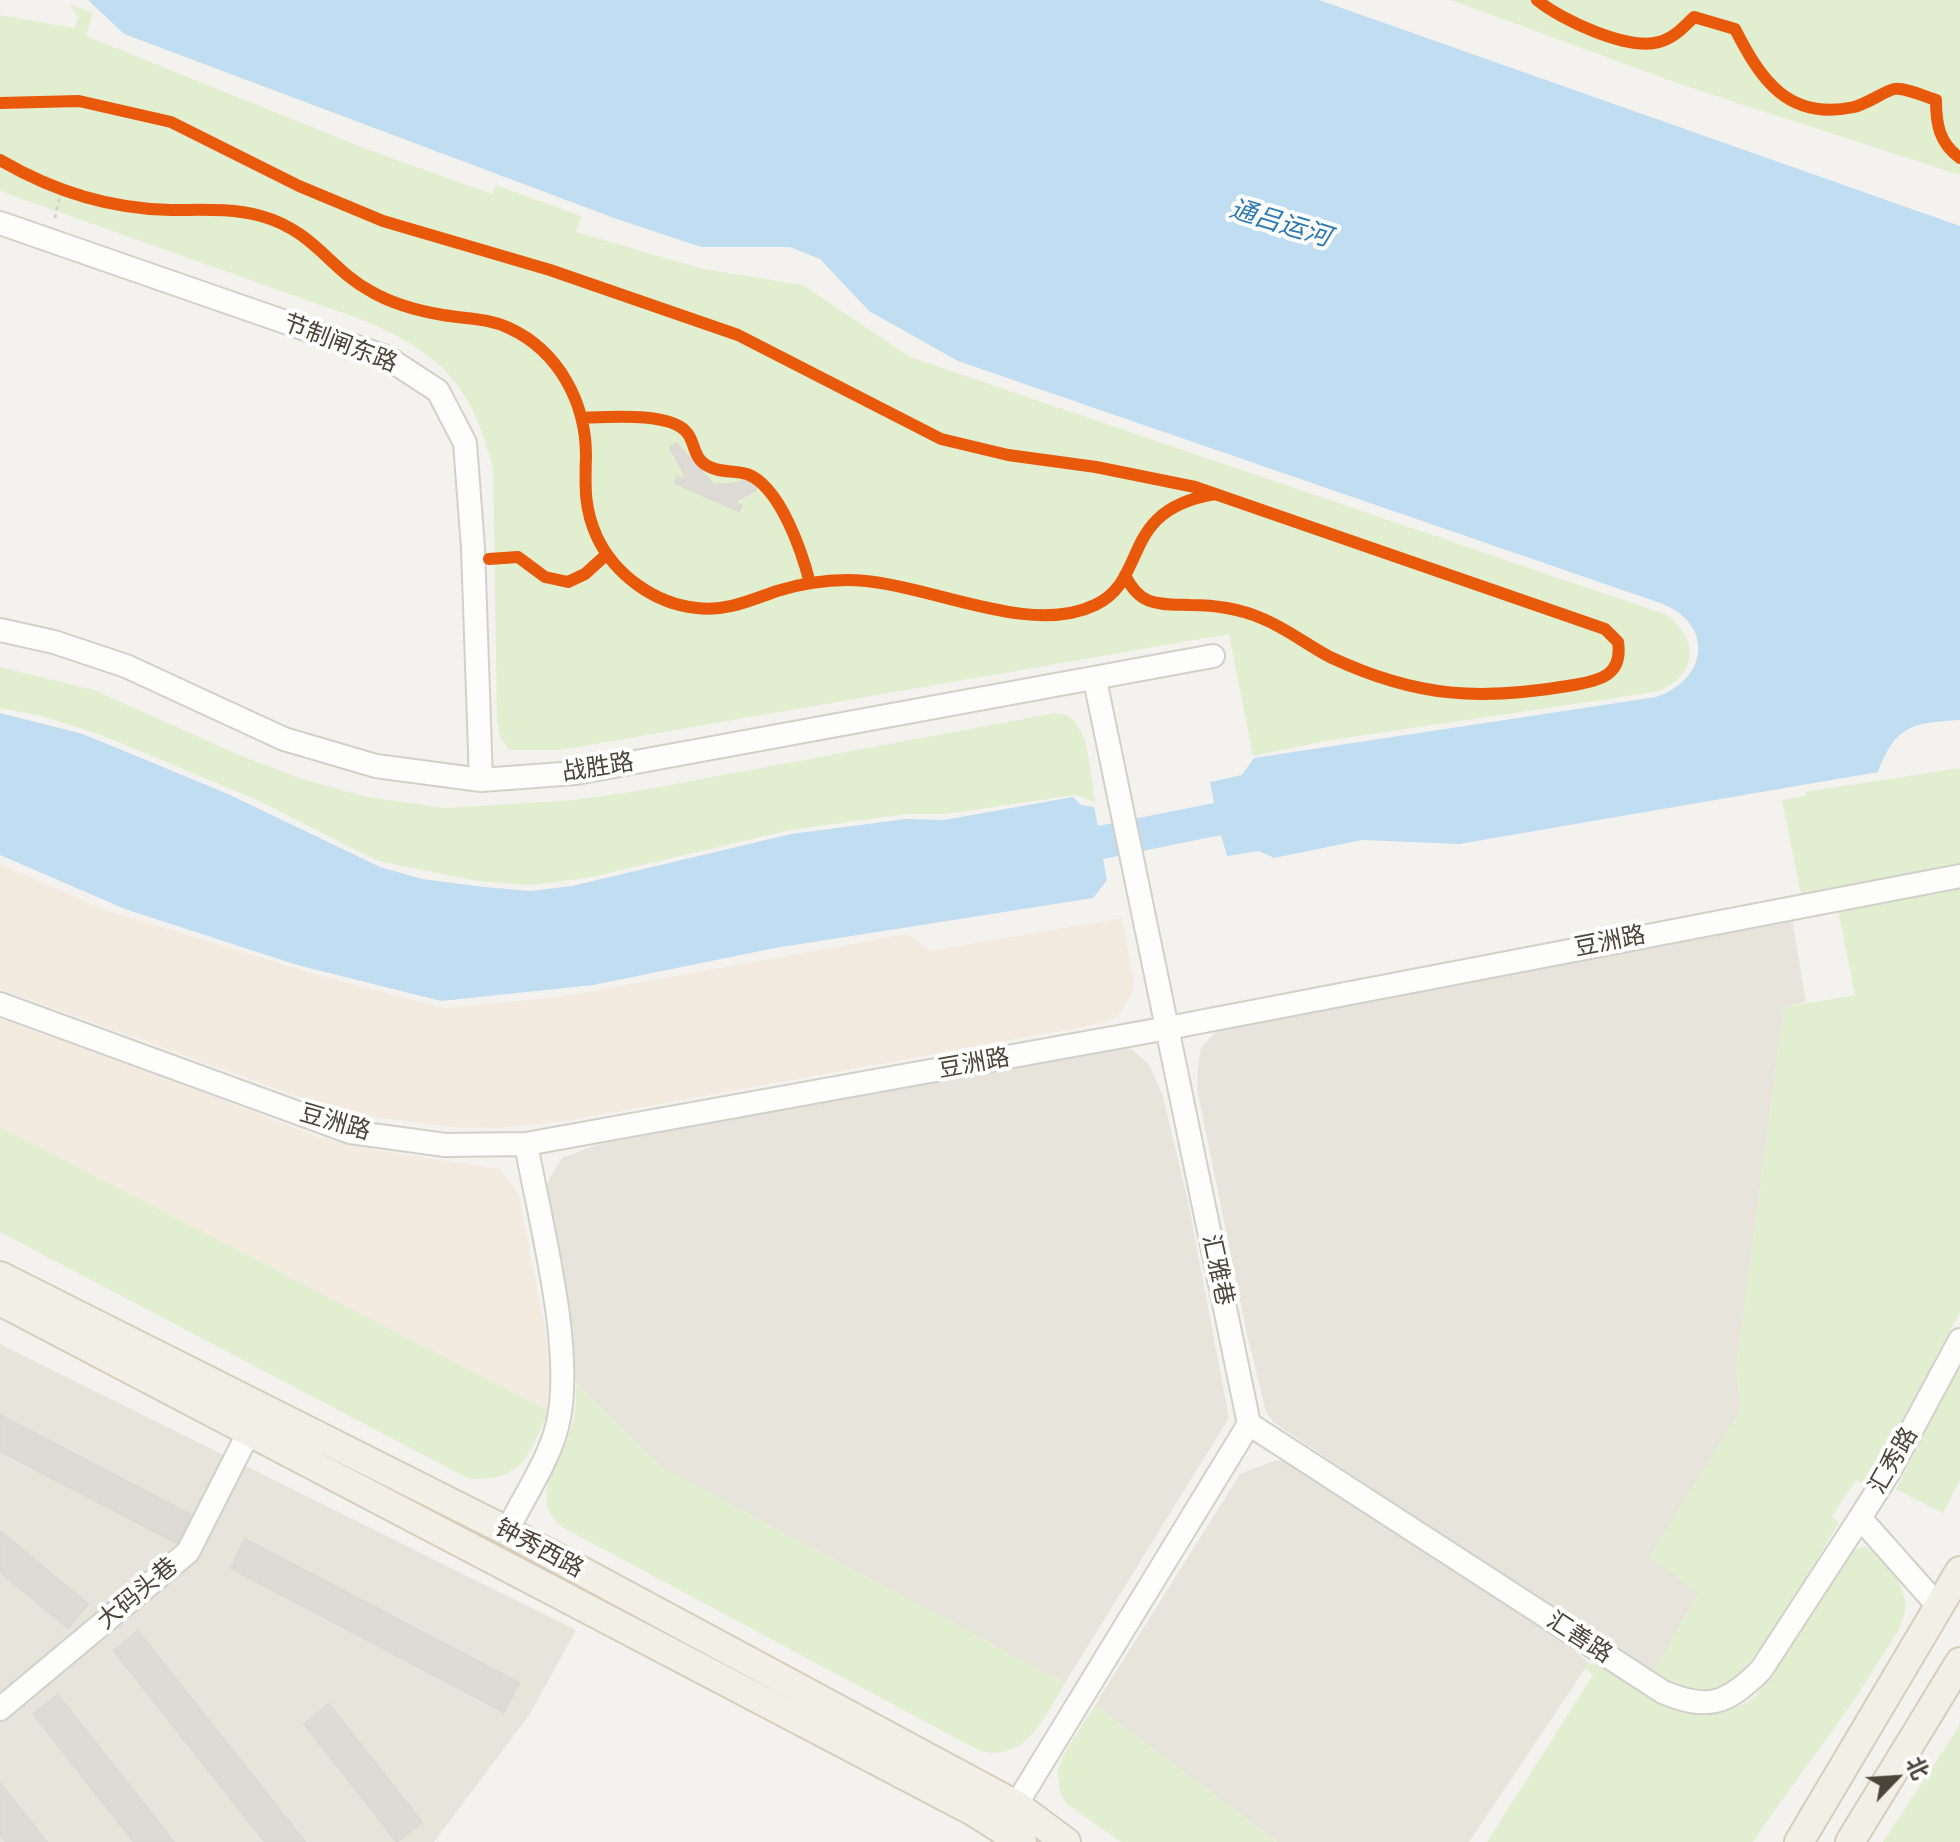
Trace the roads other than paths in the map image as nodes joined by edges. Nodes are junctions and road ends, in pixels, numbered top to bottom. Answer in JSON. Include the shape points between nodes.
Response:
{"nodes":[{"id":1,"x":0,"y":223,"type":"edge"},
{"id":2,"x":0,"y":630,"type":"edge"},
{"id":3,"x":1213,"y":656,"type":"dead end"},
{"id":4,"x":1095,"y":680,"type":"junction"},
{"id":5,"x":481,"y":780,"type":"junction"},
{"id":6,"x":1960,"y":876,"type":"edge"},
{"id":7,"x":0,"y":1004,"type":"edge"},
{"id":8,"x":1168,"y":1028,"type":"junction"},
{"id":9,"x":526,"y":1144,"type":"junction"},
{"id":10,"x":0,"y":1276,"type":"edge"},
{"id":11,"x":0,"y":1301,"type":"edge"},
{"id":12,"x":1960,"y":1340,"type":"edge"},
{"id":13,"x":256,"y":1419,"type":"junction"},
{"id":14,"x":1249,"y":1424,"type":"junction"},
{"id":15,"x":1860,"y":1518,"type":"junction"},
{"id":16,"x":507,"y":1531,"type":"junction"},
{"id":17,"x":1960,"y":1571,"type":"edge"},
{"id":18,"x":1940,"y":1608,"type":"junction"},
{"id":19,"x":1958,"y":1671,"type":"edge"},
{"id":20,"x":0,"y":1709,"type":"edge"},
{"id":21,"x":1016,"y":1805,"type":"junction"},
{"id":22,"x":1022,"y":1842,"type":"edge"},
{"id":23,"x":1066,"y":1842,"type":"edge"},
{"id":24,"x":1799,"y":1842,"type":"edge"},
{"id":25,"x":1850,"y":1842,"type":"edge"}],
"edges":[{"from":1,"to":5,"type":"street","name":"节制闸东路","via":[[386,357],[438,391],[465,443]]},
{"from":2,"to":5,"type":"street","name":"战胜路","via":[[126,666],[284,739],[376,766]]},
{"from":3,"to":4,"type":"street","name":"战胜路"},
{"from":4,"to":5,"type":"street","name":"战胜路","via":[[576,773]]},
{"from":4,"to":8,"type":"street","name":"汇雅巷"},
{"from":6,"to":8,"type":"street","name":"豆洲路"},
{"from":7,"to":9,"type":"street","name":"豆洲路","via":[[350,1132],[445,1145]]},
{"from":8,"to":9,"type":"street","name":"豆洲路"},
{"from":8,"to":14,"type":"street","name":"汇雅巷"},
{"from":9,"to":16,"type":"street","via":[[563,1356],[564,1394],[556,1431]]},
{"from":10,"to":13,"type":"main road","name":"钟秀西路"},
{"from":11,"to":13,"type":"main road","name":"钟秀西路"},
{"from":12,"to":15,"type":"street","name":"汇秀路"},
{"from":13,"to":16,"type":"main road","name":"钟秀西路"},
{"from":13,"to":20,"type":"street","name":"大码头巷","via":[[188,1552]]},
{"from":13,"to":22,"type":"main road","name":"钟秀西路"},
{"from":14,"to":15,"type":"street","name":"汇善路","via":[[1663,1692],[1690,1704],[1715,1703],[1741,1691],[1761,1670]]},
{"from":14,"to":21,"type":"street"},
{"from":15,"to":18,"type":"street","name":"汇秀路"},
{"from":16,"to":21,"type":"main road","name":"钟秀西路"},
{"from":17,"to":18,"type":"main road"},
{"from":18,"to":24,"type":"main road"},
{"from":19,"to":25,"type":"main road"},
{"from":21,"to":23,"type":"main road","name":"钟秀西路"}]}
